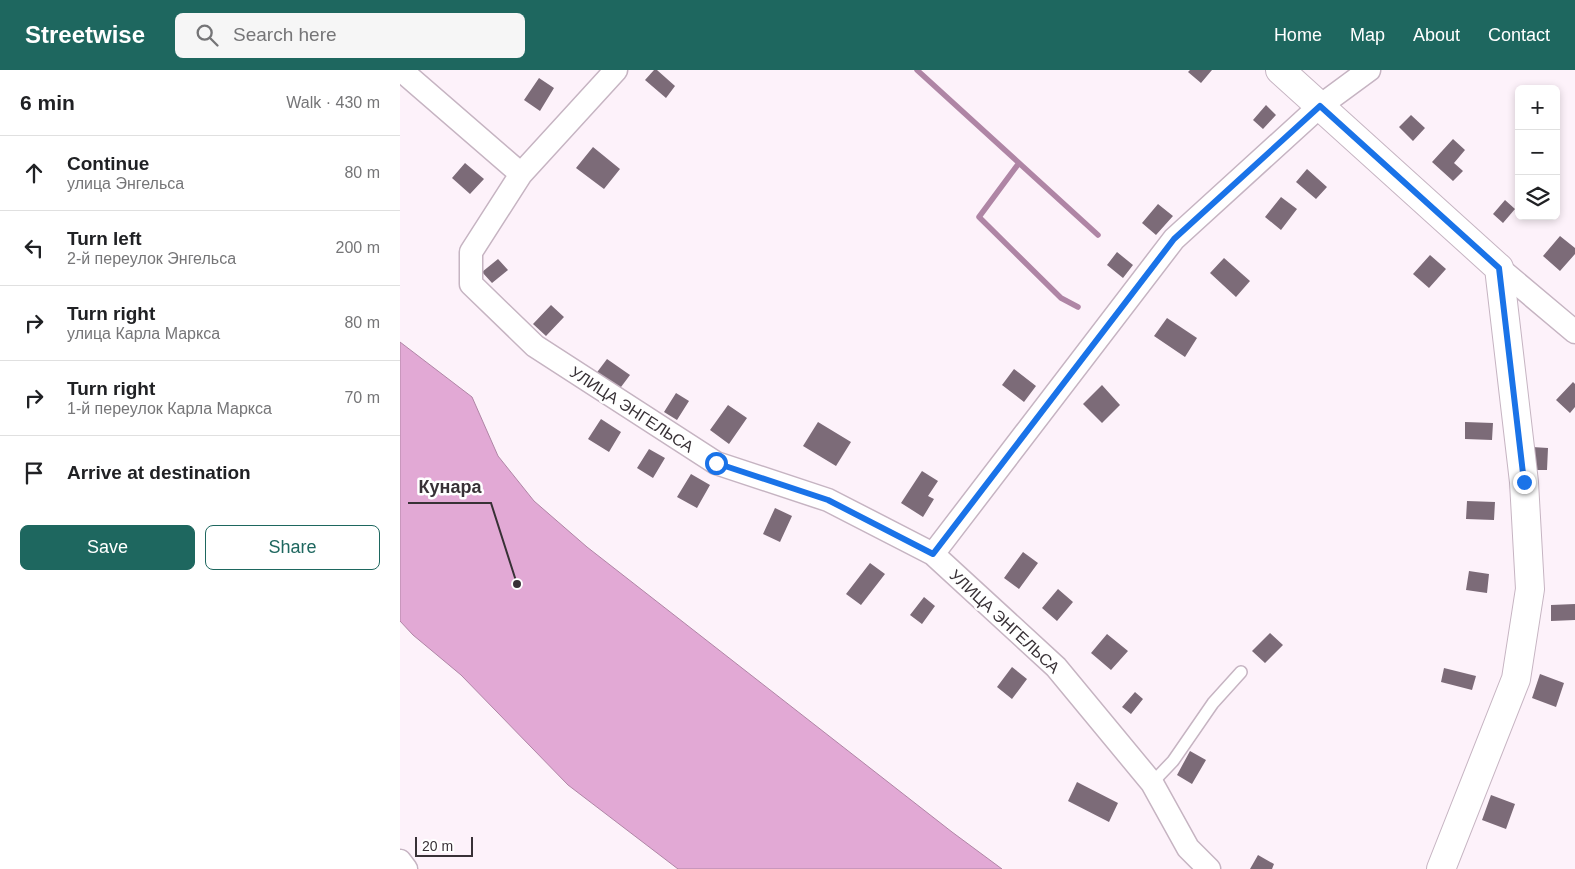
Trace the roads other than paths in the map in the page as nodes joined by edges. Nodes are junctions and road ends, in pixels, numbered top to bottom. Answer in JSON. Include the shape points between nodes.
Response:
{"nodes":[{"id":1,"x":401,"y":70,"type":"edge"},
{"id":2,"x":616,"y":70,"type":"edge"},
{"id":3,"x":1280,"y":70,"type":"edge"},
{"id":4,"x":1369,"y":70,"type":"edge"},
{"id":5,"x":1320,"y":106,"type":"junction"},
{"id":6,"x":521,"y":174,"type":"junction"},
{"id":7,"x":1499,"y":268,"type":"junction"},
{"id":8,"x":1575,"y":332,"type":"edge"},
{"id":9,"x":933,"y":554,"type":"junction"},
{"id":10,"x":1242,"y":672,"type":"dead end"},
{"id":11,"x":1152,"y":783,"type":"junction"},
{"id":12,"x":400,"y":861,"type":"edge"},
{"id":13,"x":406,"y":869,"type":"edge"},
{"id":14,"x":1209,"y":869,"type":"edge"},
{"id":15,"x":1442,"y":869,"type":"edge"}],
"edges":[{"from":1,"to":6,"type":"street"},
{"from":2,"to":6,"type":"street","name":"УЛИЦА ЭНГЕЛЬСА"},
{"from":3,"to":5,"type":"street"},
{"from":4,"to":5,"type":"street"},
{"from":5,"to":7,"type":"street"},
{"from":5,"to":9,"type":"street","via":[[1174,239]]},
{"from":6,"to":9,"type":"street","name":"УЛИЦА ЭНГЕЛЬСА","via":[[470,252],[471,284],[535,346],[716,463],[828,500]]},
{"from":7,"to":8,"type":"street"},
{"from":7,"to":15,"type":"street","via":[[1524,482],[1530,589],[1516,679]]},
{"from":9,"to":11,"type":"street","name":"УЛИЦА ЭНГЕЛЬСА","via":[[1056,667]]},
{"from":10,"to":11,"type":"lane","via":[[1213,703],[1173,761]]},
{"from":11,"to":14,"type":"street","name":"УЛИЦА ЭНГЕЛЬСА","via":[[1188,848]]},
{"from":12,"to":13,"type":"street"}]}
